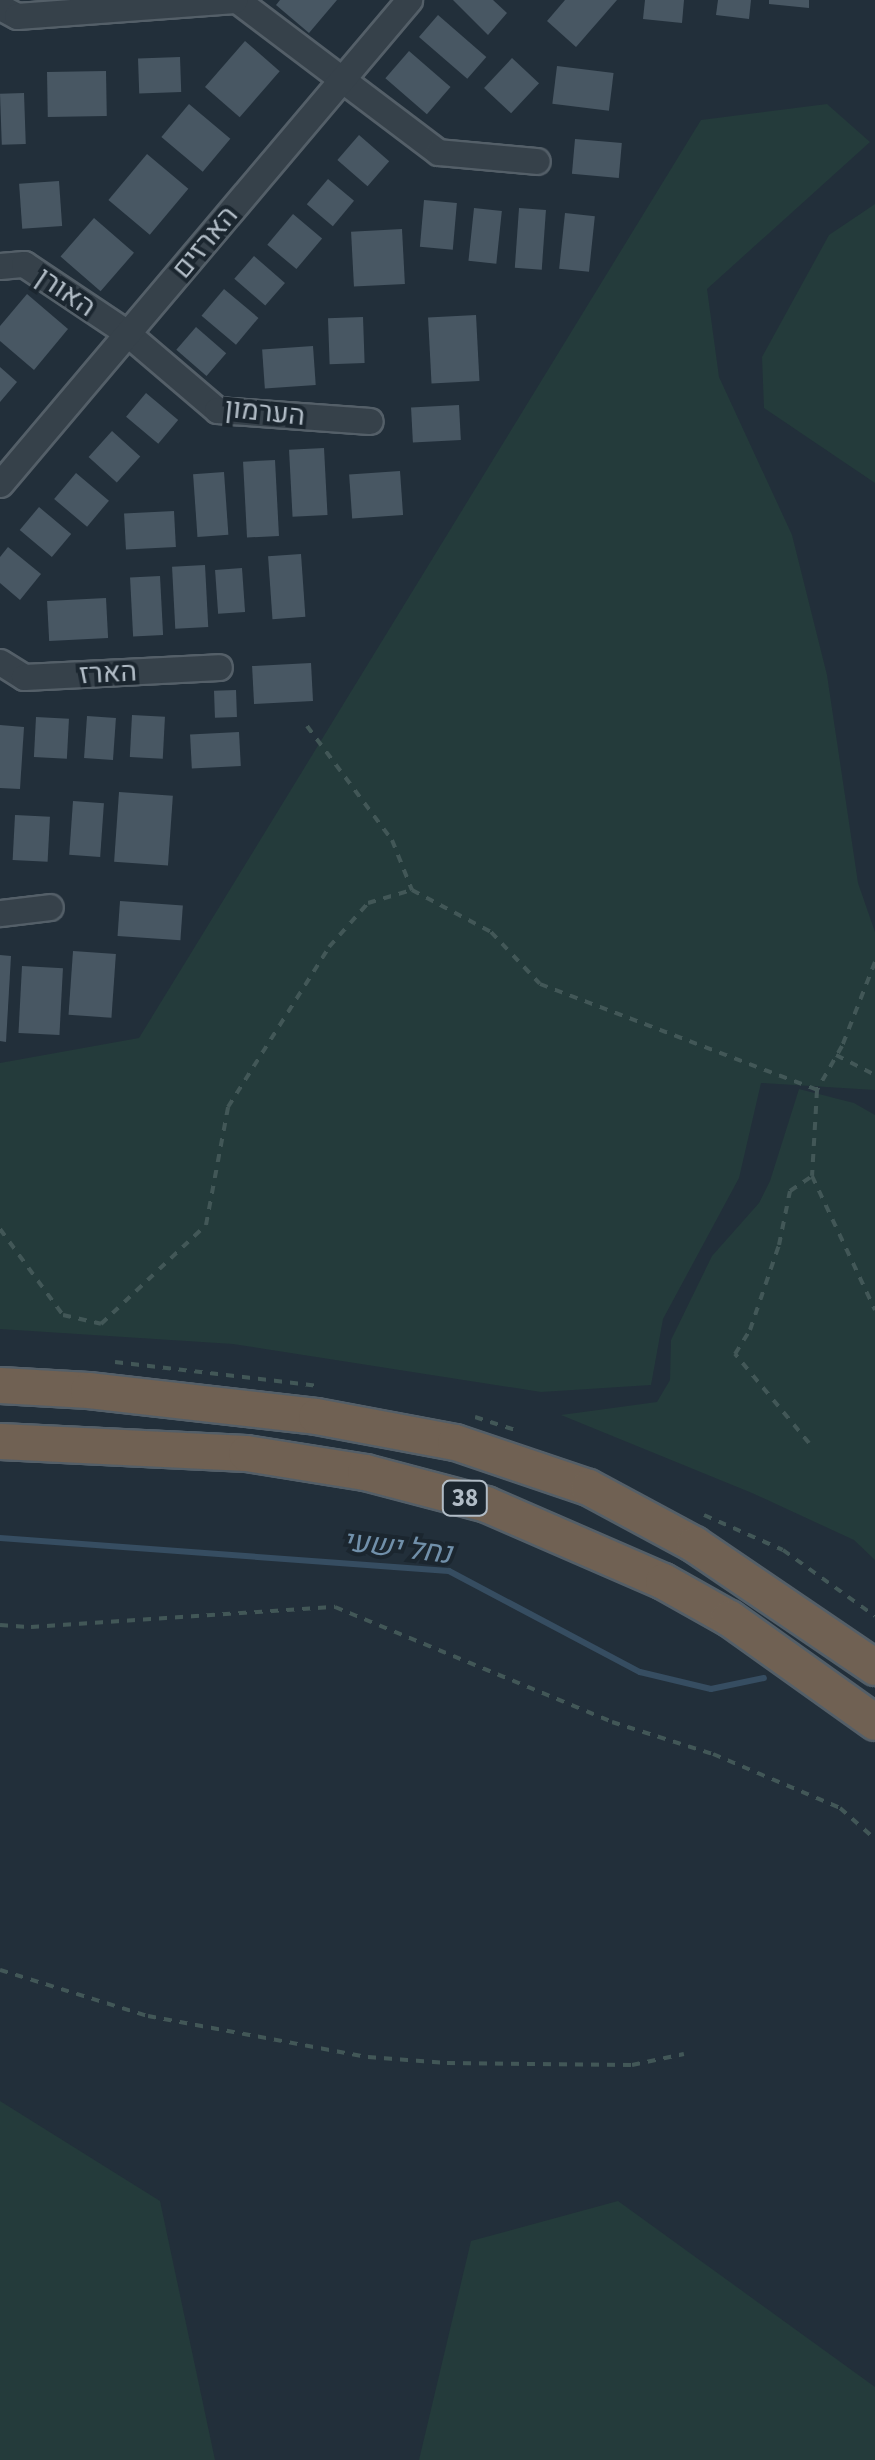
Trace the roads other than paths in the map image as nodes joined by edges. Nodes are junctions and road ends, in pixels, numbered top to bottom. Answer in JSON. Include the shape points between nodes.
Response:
{"nodes":[{"id":1,"x":236,"y":0,"type":"edge"},
{"id":2,"x":409,"y":0,"type":"edge"},
{"id":3,"x":0,"y":7,"type":"edge"},
{"id":4,"x":342,"y":79,"type":"junction"},
{"id":5,"x":536,"y":161,"type":"dead end"},
{"id":6,"x":0,"y":266,"type":"edge"},
{"id":7,"x":128,"y":333,"type":"junction"},
{"id":8,"x":370,"y":421,"type":"dead end"},
{"id":9,"x":0,"y":484,"type":"edge"},
{"id":10,"x":0,"y":662,"type":"edge"},
{"id":11,"x":220,"y":666,"type":"dead end"},
{"id":12,"x":50,"y":906,"type":"dead end"},
{"id":13,"x":0,"y":912,"type":"edge"},
{"id":14,"x":0,"y":1385,"type":"edge"},
{"id":15,"x":0,"y":1440,"type":"edge"},
{"id":16,"x":875,"y":1667,"type":"edge"},
{"id":17,"x":875,"y":1722,"type":"edge"}],
"edges":[{"from":1,"to":3,"type":"street","via":[[17,16]]},
{"from":1,"to":4,"type":"street"},
{"from":2,"to":4,"type":"street","name":"הארזים"},
{"from":4,"to":5,"type":"street","via":[[438,152]]},
{"from":4,"to":7,"type":"street","name":"הארזים"},
{"from":6,"to":7,"type":"street","name":"האורן","via":[[24,264]]},
{"from":7,"to":8,"type":"street","name":"הערמון","via":[[217,410]]},
{"from":7,"to":9,"type":"street","name":"הארזים"},
{"from":10,"to":11,"type":"street","name":"הארז","via":[[24,677]]},
{"from":12,"to":13,"type":"street"},
{"from":14,"to":16,"type":"highway","number":"38","via":[[316,1416],[455,1442],[588,1487],[694,1544]]},
{"from":15,"to":17,"type":"highway","number":"38","via":[[246,1453],[365,1472],[486,1504],[662,1580],[729,1618]]}]}
